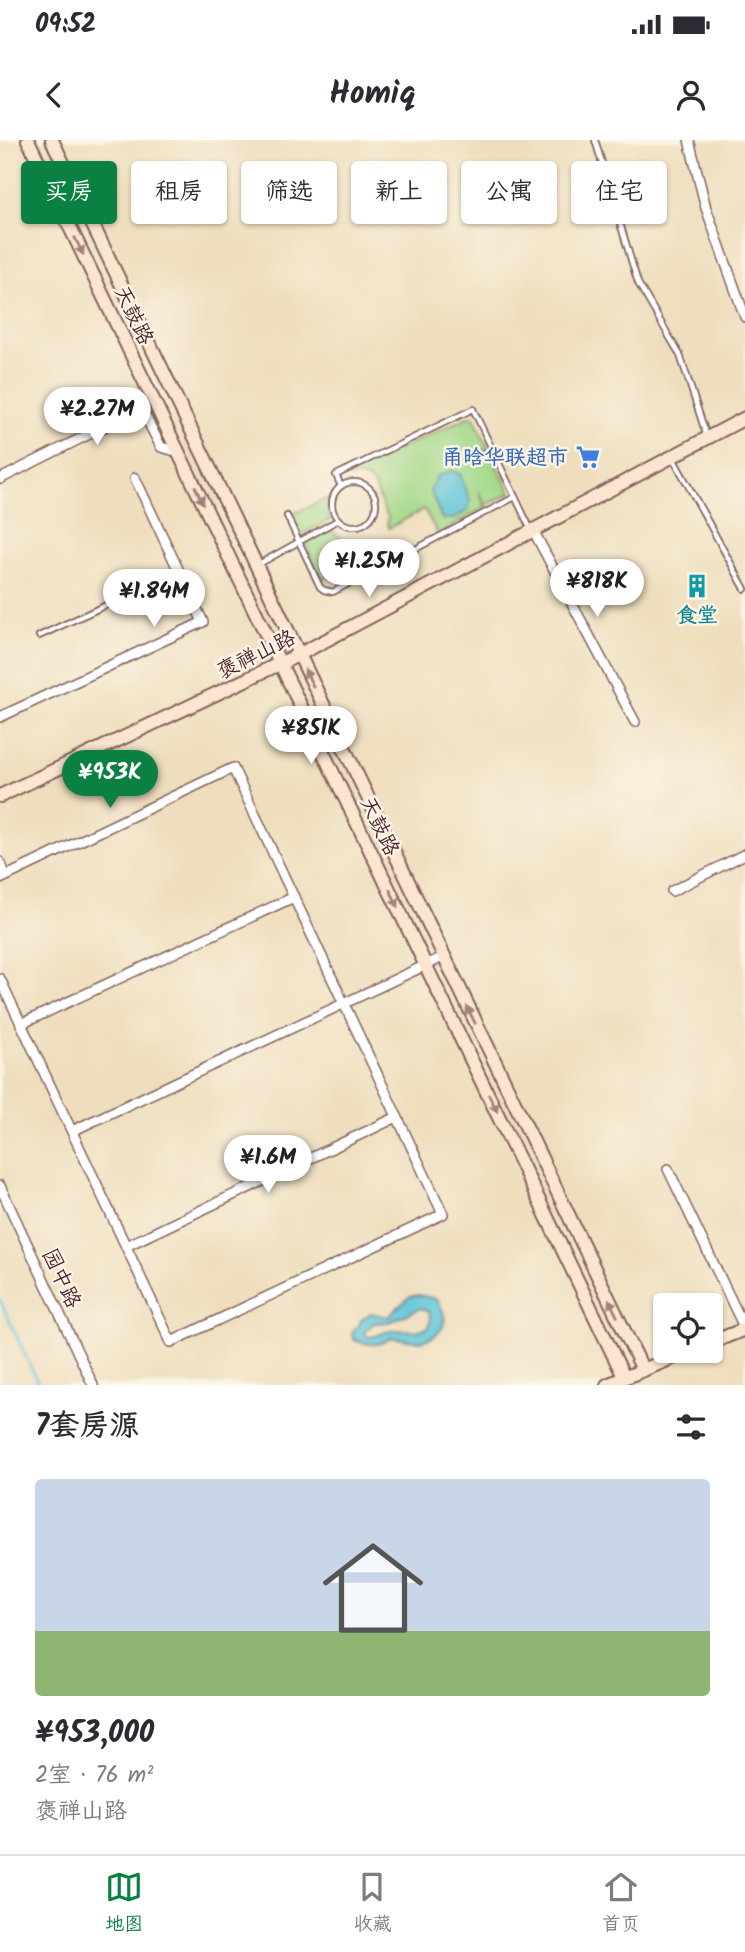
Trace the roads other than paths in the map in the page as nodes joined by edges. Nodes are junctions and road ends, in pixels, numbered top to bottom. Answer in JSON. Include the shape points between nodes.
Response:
{"nodes":[{"id":1,"x":28,"y":140,"type":"edge"},
{"id":2,"x":52,"y":140,"type":"edge"},
{"id":3,"x":595,"y":140,"type":"edge"},
{"id":4,"x":689,"y":140,"type":"edge"},
{"id":5,"x":745,"y":317,"type":"edge"},
{"id":6,"x":745,"y":418,"type":"edge"},
{"id":7,"x":708,"y":438,"type":"junction"},
{"id":8,"x":178,"y":452,"type":"junction"},
{"id":9,"x":672,"y":457,"type":"junction"},
{"id":10,"x":135,"y":478,"type":"dead end"},
{"id":11,"x":0,"y":480,"type":"edge"},
{"id":12,"x":341,"y":486,"type":"junction"},
{"id":13,"x":515,"y":497,"type":"junction"},
{"id":14,"x":287,"y":516,"type":"dead end"},
{"id":15,"x":338,"y":520,"type":"junction"},
{"id":16,"x":532,"y":531,"type":"junction"},
{"id":17,"x":299,"y":541,"type":"junction"},
{"id":18,"x":256,"y":565,"type":"junction"},
{"id":19,"x":179,"y":572,"type":"junction"},
{"id":20,"x":745,"y":589,"type":"edge"},
{"id":21,"x":39,"y":636,"type":"dead end"},
{"id":22,"x":298,"y":655,"type":"junction"},
{"id":23,"x":280,"y":665,"type":"junction"},
{"id":24,"x":0,"y":718,"type":"edge"},
{"id":25,"x":635,"y":722,"type":"dead end"},
{"id":26,"x":0,"y":796,"type":"edge"},
{"id":27,"x":745,"y":854,"type":"edge"},
{"id":28,"x":0,"y":862,"type":"edge"},
{"id":29,"x":3,"y":878,"type":"edge"},
{"id":30,"x":671,"y":891,"type":"dead end"},
{"id":31,"x":294,"y":897,"type":"junction"},
{"id":32,"x":443,"y":957,"type":"junction"},
{"id":33,"x":426,"y":965,"type":"junction"},
{"id":34,"x":0,"y":979,"type":"edge"},
{"id":35,"x":344,"y":1004,"type":"junction"},
{"id":36,"x":21,"y":1024,"type":"junction"},
{"id":37,"x":397,"y":1117,"type":"junction"},
{"id":38,"x":72,"y":1131,"type":"junction"},
{"id":39,"x":668,"y":1169,"type":"dead end"},
{"id":40,"x":0,"y":1186,"type":"edge"},
{"id":41,"x":126,"y":1246,"type":"junction"},
{"id":42,"x":745,"y":1329,"type":"edge"},
{"id":43,"x":723,"y":1338,"type":"edge"},
{"id":44,"x":660,"y":1363,"type":"edge"},
{"id":45,"x":642,"y":1370,"type":"junction"},
{"id":46,"x":624,"y":1377,"type":"junction"},
{"id":47,"x":93,"y":1385,"type":"edge"},
{"id":48,"x":607,"y":1385,"type":"edge"}],
"edges":[{"from":1,"to":8,"type":"main road","name":"天鼓路","one_way":true},
{"from":2,"to":18,"type":"main road","name":"天鼓路"},
{"from":3,"to":7,"type":"lane","via":[[638,282],[680,355]]},
{"from":4,"to":5,"type":"street","via":[[706,208]]},
{"from":6,"to":7,"type":"main road","name":"褒禅山路"},
{"from":7,"to":9,"type":"main road","name":"褒禅山路"},
{"from":8,"to":11,"type":"street","via":[[161,447],[141,408]]},
{"from":8,"to":23,"type":"main road","name":"天鼓路","one_way":true},
{"from":9,"to":16,"type":"main road","name":"褒禅山路"},
{"from":9,"to":20,"type":"lane"},
{"from":10,"to":19,"type":"street"},
{"from":12,"to":13,"type":"lane","via":[[336,475],[473,409]]},
{"from":12,"to":15,"type":"lane","via":[[332,499]]},
{"from":12,"to":15,"type":"lane","via":[[362,483],[373,492],[377,506],[372,519],[359,527]]},
{"from":13,"to":16,"type":"lane"},
{"from":13,"to":17,"type":"lane","via":[[333,592],[320,587]]},
{"from":14,"to":17,"type":"lane"},
{"from":15,"to":17,"type":"lane"},
{"from":16,"to":22,"type":"main road","name":"褒禅山路"},
{"from":16,"to":25,"type":"street"},
{"from":17,"to":18,"type":"lane"},
{"from":18,"to":22,"type":"main road","name":"天鼓路"},
{"from":19,"to":21,"type":"lane"},
{"from":19,"to":24,"type":"street","via":[[203,622]]},
{"from":22,"to":23,"type":"main road","name":"褒禅山路"},
{"from":32,"to":22,"type":"main road","name":"天鼓路","one_way":true},
{"from":23,"to":26,"type":"main road","name":"褒禅山路"},
{"from":23,"to":33,"type":"main road","name":"天鼓路","one_way":true},
{"from":27,"to":30,"type":"street"},
{"from":28,"to":29,"type":"street"},
{"from":29,"to":31,"type":"street","via":[[233,768]]},
{"from":31,"to":35,"type":"street"},
{"from":31,"to":36,"type":"street"},
{"from":32,"to":33,"type":"street"},
{"from":45,"to":32,"type":"main road","name":"天鼓路","one_way":true},
{"from":33,"to":35,"type":"street"},
{"from":33,"to":46,"type":"main road","name":"天鼓路","one_way":true},
{"from":34,"to":36,"type":"street"},
{"from":35,"to":37,"type":"street"},
{"from":35,"to":38,"type":"street"},
{"from":36,"to":38,"type":"street"},
{"from":37,"to":41,"type":"street"},
{"from":37,"to":41,"type":"street","via":[[443,1214],[171,1342]]},
{"from":38,"to":41,"type":"street"},
{"from":39,"to":42,"type":"street"},
{"from":40,"to":47,"type":"street","name":"园中路"},
{"from":42,"to":43,"type":"main road"},
{"from":44,"to":45,"type":"main road"},
{"from":45,"to":46,"type":"main road"},
{"from":46,"to":48,"type":"main road"}]}
